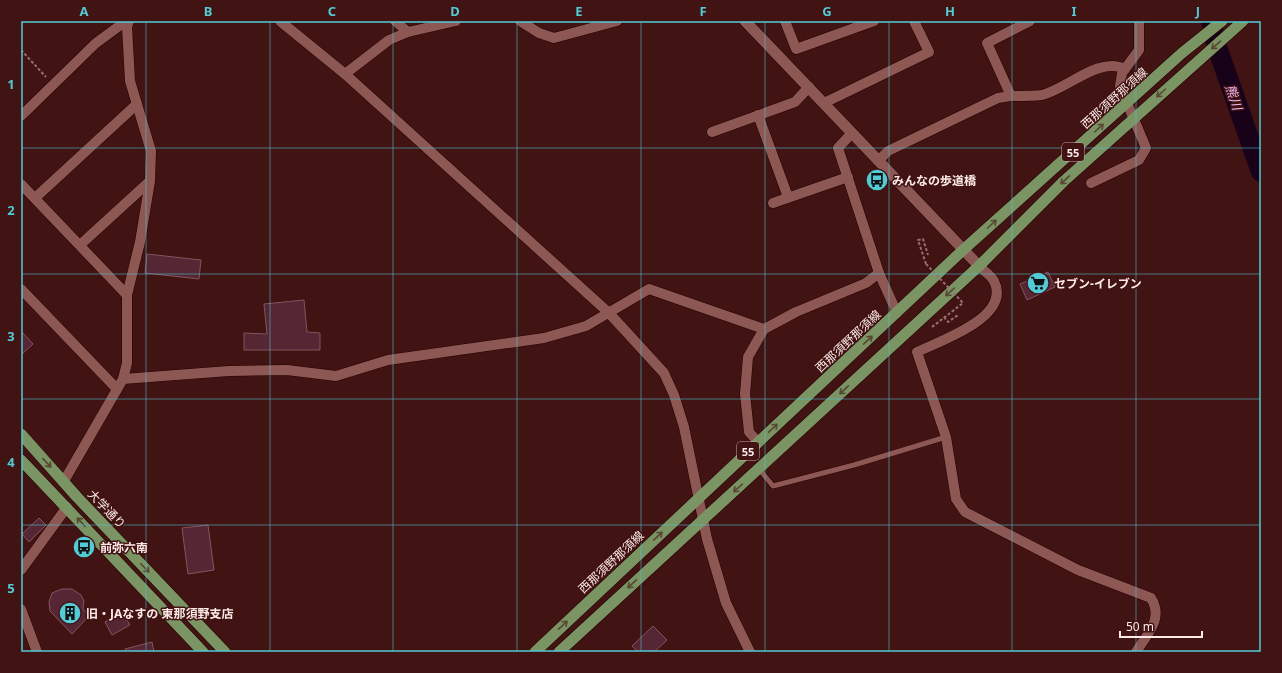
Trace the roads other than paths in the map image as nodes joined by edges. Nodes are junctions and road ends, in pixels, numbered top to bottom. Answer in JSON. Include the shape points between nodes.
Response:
{"nodes":[{"id":1,"x":127,"y":21,"type":"edge"},
{"id":2,"x":280,"y":21,"type":"edge"},
{"id":3,"x":395,"y":21,"type":"edge"},
{"id":4,"x":456,"y":21,"type":"edge"},
{"id":5,"x":520,"y":21,"type":"edge"},
{"id":6,"x":617,"y":21,"type":"edge"},
{"id":7,"x":745,"y":21,"type":"edge"},
{"id":8,"x":785,"y":21,"type":"edge"},
{"id":9,"x":874,"y":21,"type":"edge"},
{"id":10,"x":914,"y":21,"type":"edge"},
{"id":11,"x":1030,"y":21,"type":"edge"},
{"id":12,"x":1139,"y":21,"type":"edge"},
{"id":13,"x":1222,"y":21,"type":"edge"},
{"id":14,"x":1243,"y":22,"type":"edge"},
{"id":15,"x":408,"y":32,"type":"junction"},
{"id":16,"x":1125,"y":69,"type":"junction"},
{"id":17,"x":345,"y":74,"type":"junction"},
{"id":18,"x":809,"y":87,"type":"junction"},
{"id":19,"x":1011,"y":96,"type":"junction"},
{"id":20,"x":824,"y":103,"type":"junction"},
{"id":21,"x":1128,"y":103,"type":"junction"},
{"id":22,"x":137,"y":104,"type":"junction"},
{"id":23,"x":758,"y":115,"type":"junction"},
{"id":24,"x":21,"y":116,"type":"edge"},
{"id":25,"x":1132,"y":119,"type":"junction"},
{"id":26,"x":712,"y":132,"type":"dead end"},
{"id":27,"x":852,"y":133,"type":"junction"},
{"id":28,"x":878,"y":161,"type":"junction"},
{"id":29,"x":848,"y":177,"type":"junction"},
{"id":30,"x":150,"y":181,"type":"junction"},
{"id":31,"x":1091,"y":183,"type":"dead end"},
{"id":32,"x":21,"y":184,"type":"edge"},
{"id":33,"x":35,"y":198,"type":"junction"},
{"id":34,"x":788,"y":198,"type":"junction"},
{"id":35,"x":773,"y":203,"type":"dead end"},
{"id":36,"x":80,"y":245,"type":"junction"},
{"id":37,"x":963,"y":250,"type":"junction"},
{"id":38,"x":979,"y":266,"type":"junction"},
{"id":39,"x":879,"y":273,"type":"junction"},
{"id":40,"x":21,"y":289,"type":"edge"},
{"id":41,"x":127,"y":295,"type":"junction"},
{"id":42,"x":609,"y":313,"type":"junction"},
{"id":43,"x":897,"y":313,"type":"junction"},
{"id":44,"x":764,"y":329,"type":"junction"},
{"id":45,"x":124,"y":380,"type":"junction"},
{"id":46,"x":117,"y":389,"type":"junction"},
{"id":47,"x":21,"y":434,"type":"edge"},
{"id":48,"x":946,"y":437,"type":"junction"},
{"id":49,"x":758,"y":442,"type":"junction"},
{"id":50,"x":21,"y":460,"type":"edge"},
{"id":51,"x":759,"y":469,"type":"junction"},
{"id":52,"x":64,"y":481,"type":"junction"},
{"id":53,"x":699,"y":496,"type":"junction"},
{"id":54,"x":67,"y":507,"type":"junction"},
{"id":55,"x":704,"y":518,"type":"junction"},
{"id":56,"x":21,"y":570,"type":"edge"},
{"id":57,"x":21,"y":609,"type":"edge"},
{"id":58,"x":37,"y":652,"type":"edge"},
{"id":59,"x":204,"y":652,"type":"edge"},
{"id":60,"x":225,"y":652,"type":"edge"},
{"id":61,"x":535,"y":652,"type":"edge"},
{"id":62,"x":559,"y":652,"type":"edge"},
{"id":63,"x":750,"y":652,"type":"edge"},
{"id":64,"x":1136,"y":652,"type":"edge"}],
"edges":[{"from":1,"to":22,"type":"street","via":[[130,81]]},
{"from":1,"to":24,"type":"street","via":[[96,43]]},
{"from":2,"to":17,"type":"street"},
{"from":3,"to":15,"type":"street"},
{"from":4,"to":15,"type":"street"},
{"from":5,"to":6,"type":"street","via":[[539,34],[554,38]]},
{"from":7,"to":18,"type":"street"},
{"from":8,"to":9,"type":"street","via":[[796,49]]},
{"from":10,"to":20,"type":"street","via":[[929,52]]},
{"from":11,"to":19,"type":"street","via":[[987,42]]},
{"from":12,"to":16,"type":"street","via":[[1139,50]]},
{"from":13,"to":21,"type":"main road","name":"西那須野那須線","number":"55","via":[[1182,53]]},
{"from":14,"to":25,"type":"main road","number":"55","one_way":true},
{"from":15,"to":17,"type":"street","via":[[389,40]]},
{"from":16,"to":19,"type":"street","via":[[1117,65],[1104,66],[1043,94]]},
{"from":16,"to":21,"type":"street","via":[[1120,78],[1120,86]]},
{"from":17,"to":42,"type":"street"},
{"from":18,"to":20,"type":"street"},
{"from":18,"to":23,"type":"street","via":[[795,102]]},
{"from":19,"to":28,"type":"street","via":[[998,98],[888,150]]},
{"from":20,"to":27,"type":"street"},
{"from":21,"to":25,"type":"street"},
{"from":37,"to":21,"type":"main road","name":"西那須野那須線","number":"55","one_way":true},
{"from":22,"to":30,"type":"street","via":[[151,151]]},
{"from":22,"to":33,"type":"street"},
{"from":23,"to":26,"type":"street"},
{"from":23,"to":34,"type":"street"},
{"from":25,"to":31,"type":"street","via":[[1146,148],[1139,160]]},
{"from":25,"to":38,"type":"main road","number":"55","one_way":true,"via":[[1064,181]]},
{"from":27,"to":28,"type":"street"},
{"from":27,"to":29,"type":"street","via":[[838,148]]},
{"from":28,"to":37,"type":"street"},
{"from":29,"to":34,"type":"street"},
{"from":29,"to":39,"type":"street"},
{"from":30,"to":36,"type":"street"},
{"from":30,"to":41,"type":"street","via":[[140,242]]},
{"from":32,"to":33,"type":"street"},
{"from":33,"to":36,"type":"street"},
{"from":34,"to":35,"type":"street"},
{"from":36,"to":41,"type":"street"},
{"from":37,"to":38,"type":"street"},
{"from":37,"to":43,"type":"main road","name":"西那須野那須線","number":"55"},
{"from":38,"to":48,"type":"street","via":[[991,277],[996,287],[989,311],[974,324],[917,352]]},
{"from":38,"to":51,"type":"main road","number":"55","one_way":true},
{"from":39,"to":43,"type":"street"},
{"from":39,"to":44,"type":"street","via":[[866,284],[796,312]]},
{"from":40,"to":46,"type":"street"},
{"from":41,"to":45,"type":"street","via":[[127,363]]},
{"from":42,"to":44,"type":"street","via":[[648,289]]},
{"from":42,"to":45,"type":"street","via":[[586,326],[544,338],[388,360],[336,376],[272,370]]},
{"from":42,"to":53,"type":"street","via":[[664,373],[684,427]]},
{"from":49,"to":43,"type":"main road","name":"西那須野那須線","number":"55","one_way":true},
{"from":44,"to":49,"type":"street","via":[[748,357],[745,394],[749,432]]},
{"from":45,"to":46,"type":"street"},
{"from":46,"to":52,"type":"street"},
{"from":47,"to":52,"type":"main road","name":"大学通り","one_way":true},
{"from":48,"to":51,"type":"lane","via":[[774,486]]},
{"from":48,"to":64,"type":"street","via":[[956,499],[965,512],[1078,570],[1151,598],[1156,606],[1157,618]]},
{"from":49,"to":53,"type":"main road","name":"西那須野那須線","number":"55"},
{"from":50,"to":54,"type":"main road"},
{"from":51,"to":55,"type":"main road","number":"55","one_way":true},
{"from":52,"to":60,"type":"main road","name":"大学通り","one_way":true},
{"from":53,"to":55,"type":"street"},
{"from":61,"to":53,"type":"main road","name":"西那須野那須線","number":"55","one_way":true},
{"from":54,"to":56,"type":"street"},
{"from":59,"to":54,"type":"main road","one_way":true},
{"from":55,"to":62,"type":"main road","number":"55","one_way":true},
{"from":55,"to":63,"type":"street","via":[[707,539],[726,603]]},
{"from":57,"to":58,"type":"street"}]}
